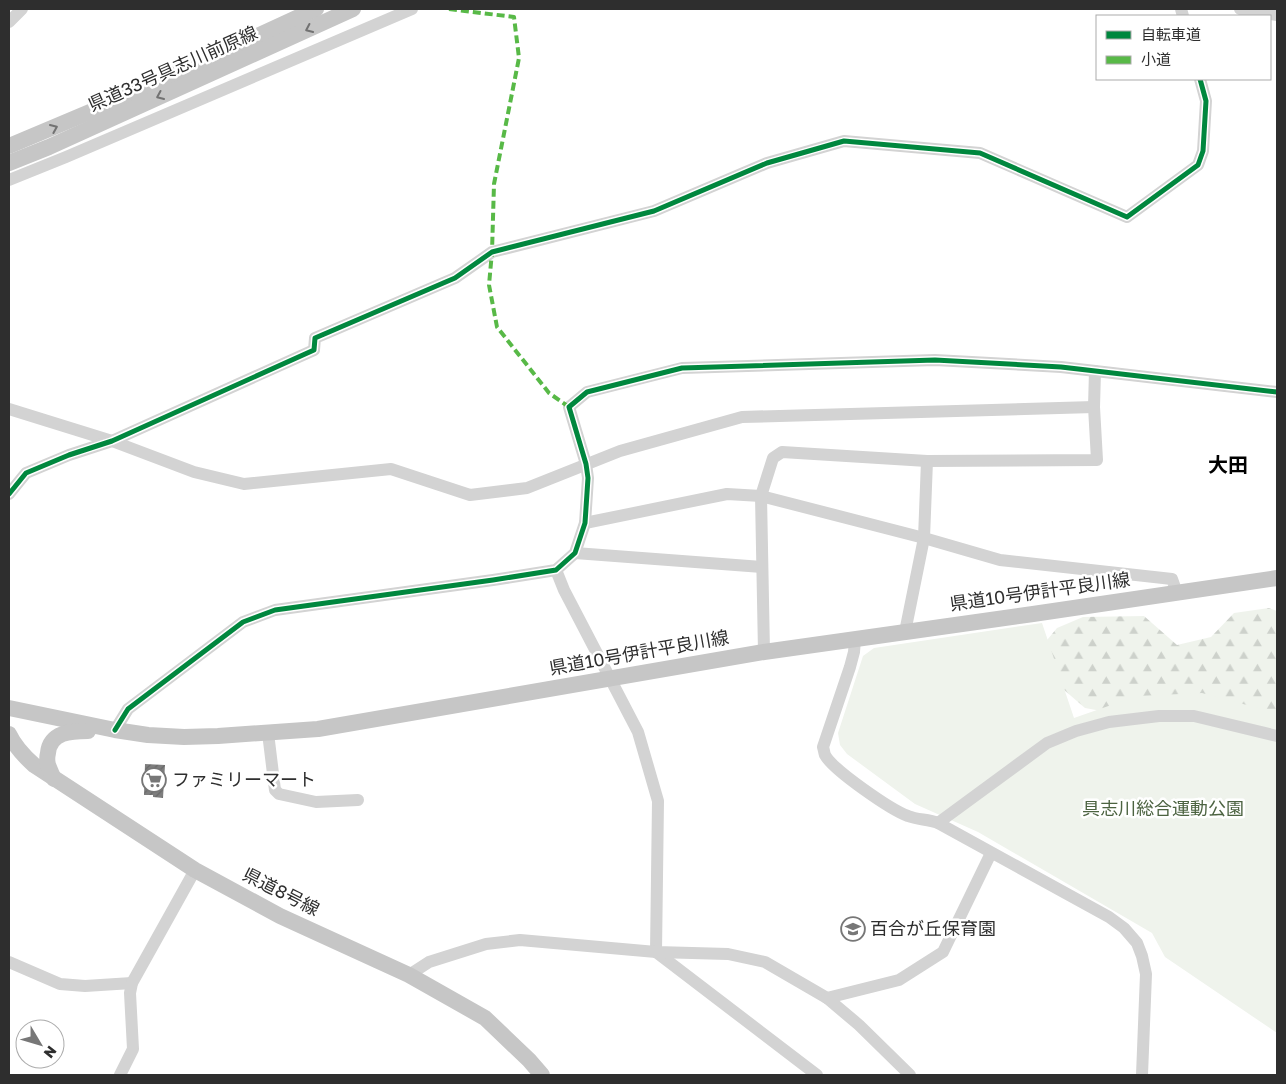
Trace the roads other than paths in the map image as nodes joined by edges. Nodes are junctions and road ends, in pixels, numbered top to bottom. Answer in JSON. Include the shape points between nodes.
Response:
{"nodes":[{"id":1,"x":22,"y":9,"type":"edge"},
{"id":2,"x":316,"y":9,"type":"edge"},
{"id":3,"x":353,"y":9,"type":"edge"},
{"id":4,"x":412,"y":9,"type":"edge"},
{"id":5,"x":1240,"y":9,"type":"edge"},
{"id":6,"x":1277,"y":15,"type":"edge"},
{"id":7,"x":9,"y":22,"type":"edge"},
{"id":8,"x":1200,"y":80,"type":"edge"},
{"id":9,"x":9,"y":146,"type":"edge"},
{"id":10,"x":9,"y":163,"type":"edge"},
{"id":11,"x":9,"y":180,"type":"edge"},
{"id":12,"x":1095,"y":371,"type":"junction"},
{"id":13,"x":1277,"y":392,"type":"edge"},
{"id":14,"x":1094,"y":407,"type":"junction"},
{"id":15,"x":9,"y":408,"type":"edge"},
{"id":16,"x":112,"y":441,"type":"junction"},
{"id":17,"x":927,"y":462,"type":"junction"},
{"id":18,"x":586,"y":464,"type":"junction"},
{"id":19,"x":9,"y":494,"type":"edge"},
{"id":20,"x":761,"y":496,"type":"junction"},
{"id":21,"x":585,"y":522,"type":"junction"},
{"id":22,"x":924,"y":538,"type":"junction"},
{"id":23,"x":575,"y":553,"type":"junction"},
{"id":24,"x":762,"y":566,"type":"junction"},
{"id":25,"x":556,"y":570,"type":"junction"},
{"id":26,"x":1277,"y":578,"type":"edge"},
{"id":27,"x":1177,"y":593,"type":"junction"},
{"id":28,"x":905,"y":632,"type":"junction"},
{"id":29,"x":855,"y":639,"type":"junction"},
{"id":30,"x":764,"y":652,"type":"junction"},
{"id":31,"x":612,"y":679,"type":"junction"},
{"id":32,"x":9,"y":708,"type":"edge"},
{"id":33,"x":115,"y":730,"type":"junction"},
{"id":34,"x":268,"y":733,"type":"junction"},
{"id":35,"x":9,"y":734,"type":"edge"},
{"id":36,"x":1277,"y":736,"type":"edge"},
{"id":37,"x":9,"y":753,"type":"edge"},
{"id":38,"x":34,"y":766,"type":"junction"},
{"id":39,"x":54,"y":779,"type":"junction"},
{"id":40,"x":358,"y":800,"type":"dead end"},
{"id":41,"x":938,"y":823,"type":"junction"},
{"id":42,"x":991,"y":853,"type":"junction"},
{"id":43,"x":195,"y":870,"type":"junction"},
{"id":44,"x":656,"y":952,"type":"junction"},
{"id":45,"x":9,"y":962,"type":"edge"},
{"id":46,"x":410,"y":974,"type":"junction"},
{"id":47,"x":132,"y":983,"type":"junction"},
{"id":48,"x":827,"y":998,"type":"junction"},
{"id":49,"x":120,"y":1075,"type":"edge"},
{"id":50,"x":542,"y":1075,"type":"edge"},
{"id":51,"x":817,"y":1075,"type":"edge"},
{"id":52,"x":910,"y":1075,"type":"edge"},
{"id":53,"x":1142,"y":1075,"type":"edge"}],
"edges":[{"from":1,"to":7,"type":"street"},
{"from":9,"to":2,"type":"main road","name":"県道33号具志川前原線","one_way":true,"via":[[130,95]]},
{"from":3,"to":10,"type":"main road","name":"県道33号具志川前原線","one_way":true},
{"from":4,"to":11,"type":"street"},
{"from":5,"to":6,"type":"street"},
{"from":8,"to":16,"type":"street","via":[[1206,101],[1203,151],[1198,165],[1127,217],[980,153],[844,141],[767,162],[654,211],[492,252],[455,278],[315,338],[314,350]]},
{"from":12,"to":13,"type":"street"},
{"from":12,"to":14,"type":"street"},
{"from":12,"to":18,"type":"street","via":[[935,360],[682,368],[587,392],[569,407]]},
{"from":14,"to":17,"type":"street","via":[[1097,460]]},
{"from":14,"to":18,"type":"street","via":[[742,418],[620,451]]},
{"from":15,"to":16,"type":"street"},
{"from":16,"to":18,"type":"street","via":[[194,472],[244,484],[391,469],[470,495],[527,488]]},
{"from":16,"to":19,"type":"street","via":[[26,473]]},
{"from":17,"to":20,"type":"street","via":[[782,452],[773,458]]},
{"from":17,"to":22,"type":"street"},
{"from":18,"to":21,"type":"street"},
{"from":20,"to":21,"type":"street","via":[[727,494]]},
{"from":20,"to":22,"type":"street"},
{"from":20,"to":24,"type":"street"},
{"from":21,"to":23,"type":"street"},
{"from":22,"to":27,"type":"street","via":[[1000,560],[1172,579]]},
{"from":22,"to":28,"type":"street"},
{"from":23,"to":24,"type":"street"},
{"from":23,"to":25,"type":"street"},
{"from":24,"to":30,"type":"street"},
{"from":25,"to":31,"type":"street"},
{"from":25,"to":33,"type":"street","via":[[275,610],[243,622],[135,704]]},
{"from":26,"to":27,"type":"main road","name":"県道10号伊計平良川線"},
{"from":27,"to":28,"type":"main road","name":"県道10号伊計平良川線"},
{"from":28,"to":29,"type":"main road","name":"県道10号伊計平良川線"},
{"from":29,"to":30,"type":"main road","name":"県道10号伊計平良川線"},
{"from":29,"to":41,"type":"street","via":[[850,667],[823,747],[825,755],[869,794],[907,816]]},
{"from":30,"to":31,"type":"main road","name":"県道10号伊計平良川線"},
{"from":31,"to":34,"type":"main road","name":"県道10号伊計平良川線","via":[[318,729]]},
{"from":31,"to":44,"type":"street","via":[[638,732],[658,801]]},
{"from":32,"to":33,"type":"main road","name":"県道10号伊計平良川線"},
{"from":33,"to":34,"type":"main road","name":"県道10号伊計平良川線","via":[[184,737]]},
{"from":33,"to":39,"type":"main road","via":[[71,731],[54,740],[49,746],[47,760]]},
{"from":34,"to":40,"type":"street","via":[[275,790],[279,794],[316,802]]},
{"from":35,"to":38,"type":"main road","name":"県道8号線"},
{"from":36,"to":41,"type":"street","via":[[1194,716],[1109,722],[1047,743]]},
{"from":37,"to":38,"type":"main road"},
{"from":38,"to":39,"type":"main road","name":"県道8号線"},
{"from":39,"to":43,"type":"main road","name":"県道8号線"},
{"from":41,"to":42,"type":"street"},
{"from":42,"to":48,"type":"street","via":[[943,952],[899,980]]},
{"from":42,"to":53,"type":"street","via":[[1109,917],[1137,944],[1146,974]]},
{"from":43,"to":46,"type":"main road","name":"県道8号線","via":[[280,916]]},
{"from":43,"to":47,"type":"street"},
{"from":44,"to":46,"type":"street","via":[[520,940],[486,944],[429,962]]},
{"from":44,"to":48,"type":"street","via":[[728,954],[765,962]]},
{"from":44,"to":51,"type":"street"},
{"from":45,"to":47,"type":"street","via":[[60,984]]},
{"from":46,"to":50,"type":"main road","name":"県道8号線","via":[[485,1018]]},
{"from":47,"to":49,"type":"street","via":[[133,1049]]},
{"from":48,"to":52,"type":"street"}]}
